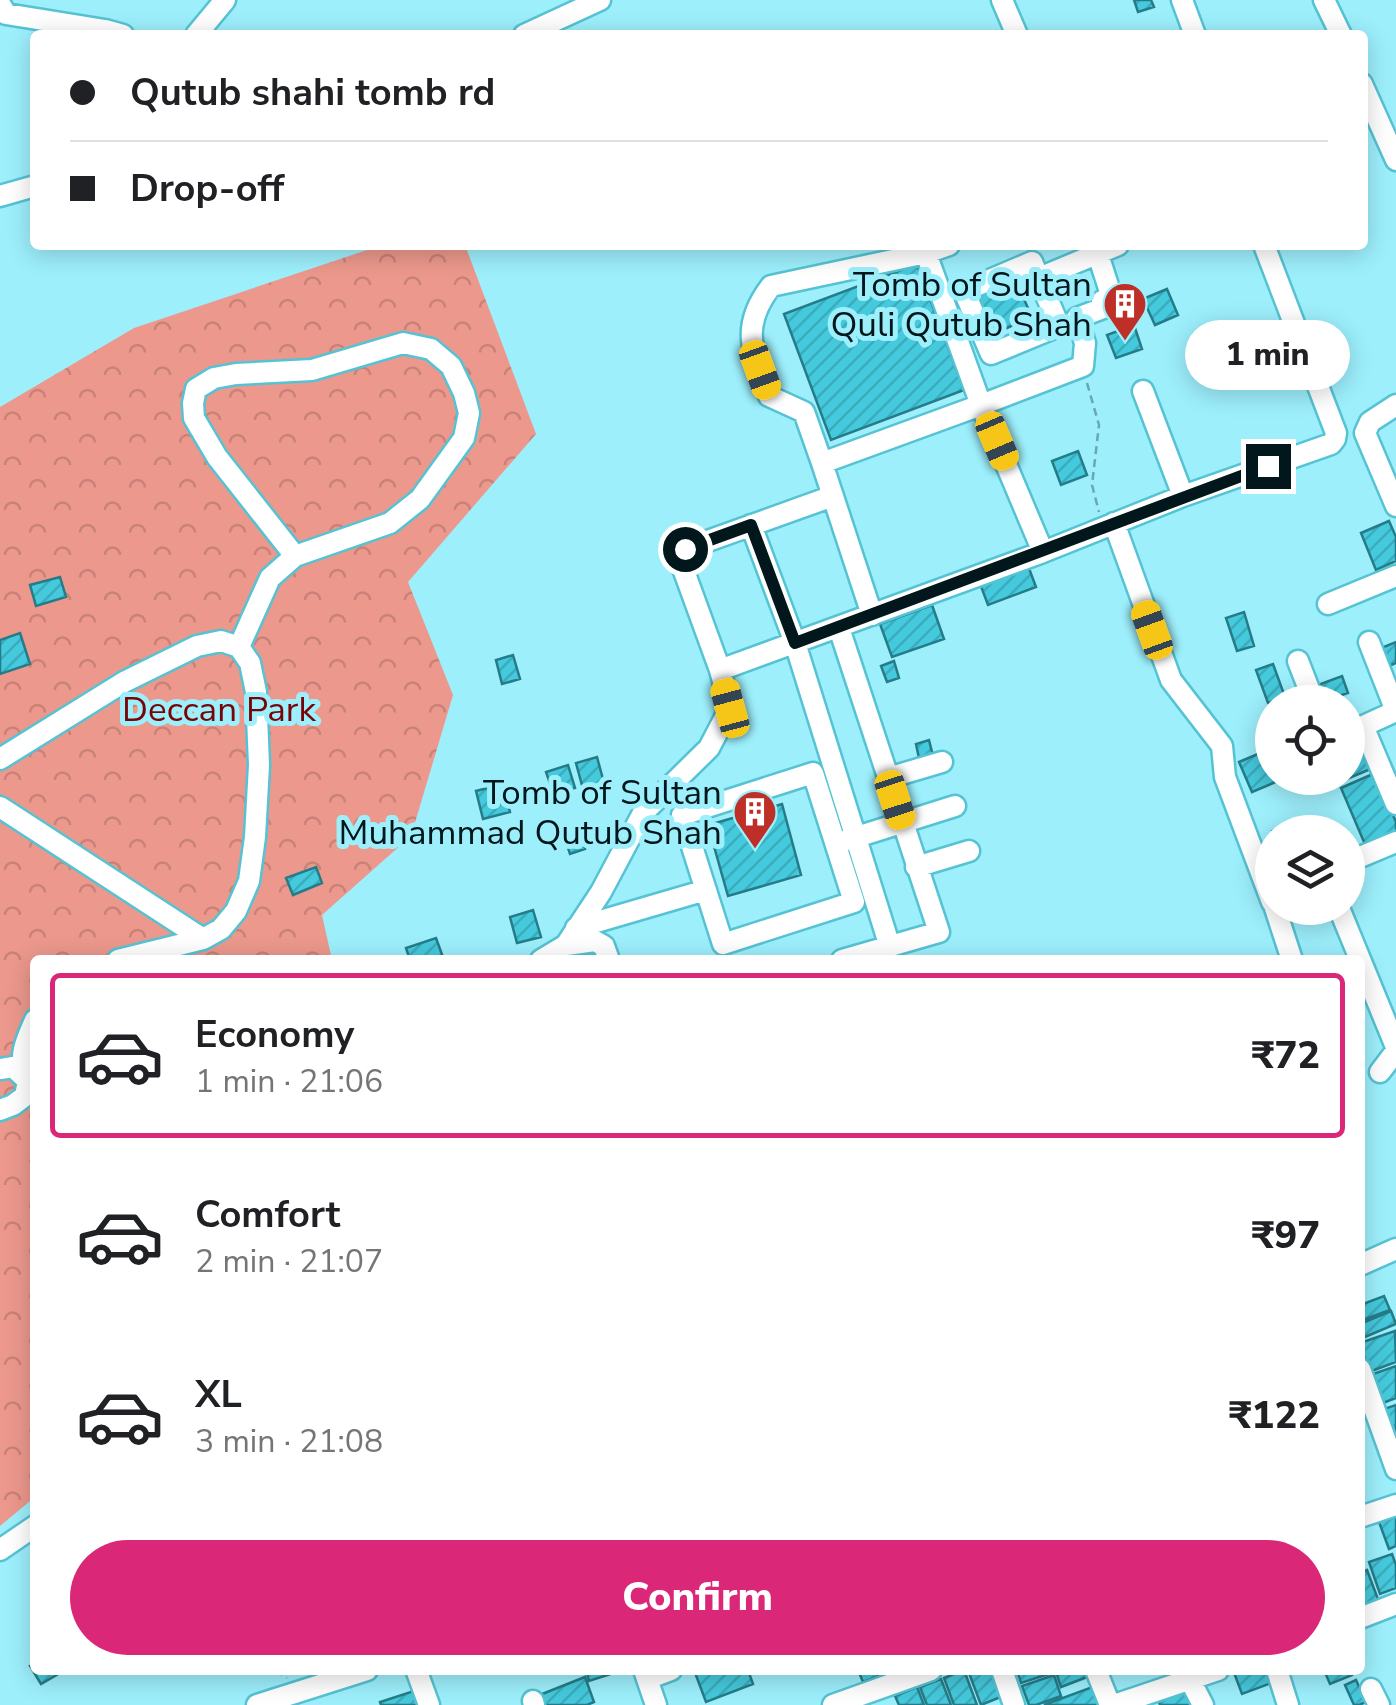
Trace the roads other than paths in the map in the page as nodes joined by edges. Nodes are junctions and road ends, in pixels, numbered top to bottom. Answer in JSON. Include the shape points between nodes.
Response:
{"nodes":[{"id":1,"x":225,"y":0,"type":"edge"},
{"id":2,"x":600,"y":0,"type":"edge"},
{"id":3,"x":1002,"y":0,"type":"edge"},
{"id":4,"x":1182,"y":0,"type":"edge"},
{"id":5,"x":1324,"y":0,"type":"edge"},
{"id":6,"x":0,"y":4,"type":"edge"},
{"id":7,"x":105,"y":30,"type":"edge"},
{"id":8,"x":200,"y":30,"type":"edge"},
{"id":9,"x":535,"y":30,"type":"edge"},
{"id":10,"x":1016,"y":30,"type":"edge"},
{"id":11,"x":1193,"y":30,"type":"edge"},
{"id":12,"x":1338,"y":30,"type":"edge"},
{"id":13,"x":1368,"y":97,"type":"edge"},
{"id":14,"x":1396,"y":160,"type":"edge"},
{"id":15,"x":30,"y":187,"type":"edge"},
{"id":16,"x":0,"y":196,"type":"edge"},
{"id":17,"x":925,"y":250,"type":"edge"},
{"id":18,"x":935,"y":250,"type":"edge"},
{"id":19,"x":935,"y":250,"type":"edge"},
{"id":20,"x":1094,"y":250,"type":"edge"},
{"id":21,"x":1096,"y":250,"type":"edge"},
{"id":22,"x":1266,"y":250,"type":"edge"},
{"id":23,"x":1039,"y":278,"type":"junction"},
{"id":24,"x":969,"y":319,"type":"junction"},
{"id":25,"x":1144,"y":390,"type":"dead end"},
{"id":26,"x":987,"y":402,"type":"junction"},
{"id":27,"x":1396,"y":405,"type":"edge"},
{"id":28,"x":822,"y":463,"type":"junction"},
{"id":29,"x":833,"y":496,"type":"junction"},
{"id":30,"x":1183,"y":496,"type":"junction"},
{"id":31,"x":1396,"y":506,"type":"edge"},
{"id":32,"x":751,"y":525,"type":"junction"},
{"id":33,"x":1109,"y":526,"type":"junction"},
{"id":34,"x":1043,"y":552,"type":"junction"},
{"id":35,"x":296,"y":556,"type":"junction"},
{"id":36,"x":1396,"y":576,"type":"edge"},
{"id":37,"x":1328,"y":604,"type":"dead end"},
{"id":38,"x":872,"y":615,"type":"junction"},
{"id":39,"x":839,"y":628,"type":"junction"},
{"id":40,"x":1369,"y":642,"type":"dead end"},
{"id":41,"x":795,"y":643,"type":"junction"},
{"id":42,"x":239,"y":646,"type":"junction"},
{"id":43,"x":1298,"y":661,"type":"dead end"},
{"id":44,"x":720,"y":670,"type":"junction"},
{"id":45,"x":1307,"y":685,"type":"edge"},
{"id":46,"x":1365,"y":725,"type":"edge"},
{"id":47,"x":1365,"y":747,"type":"edge"},
{"id":48,"x":0,"y":759,"type":"edge"},
{"id":49,"x":942,"y":762,"type":"dead end"},
{"id":50,"x":888,"y":778,"type":"junction"},
{"id":51,"x":1396,"y":804,"type":"edge"},
{"id":52,"x":955,"y":806,"type":"dead end"},
{"id":53,"x":0,"y":808,"type":"edge"},
{"id":54,"x":902,"y":822,"type":"junction"},
{"id":55,"x":857,"y":836,"type":"junction"},
{"id":56,"x":1396,"y":842,"type":"edge"},
{"id":57,"x":835,"y":843,"type":"junction"},
{"id":58,"x":968,"y":851,"type":"dead end"},
{"id":59,"x":1255,"y":855,"type":"edge"},
{"id":60,"x":1365,"y":855,"type":"edge"},
{"id":61,"x":916,"y":867,"type":"junction"},
{"id":62,"x":706,"y":890,"type":"junction"},
{"id":63,"x":1281,"y":925,"type":"edge"},
{"id":64,"x":1346,"y":925,"type":"edge"},
{"id":65,"x":571,"y":936,"type":"junction"},
{"id":66,"x":202,"y":938,"type":"junction"},
{"id":67,"x":890,"y":947,"type":"junction"},
{"id":68,"x":137,"y":955,"type":"edge"},
{"id":69,"x":546,"y":955,"type":"edge"},
{"id":70,"x":608,"y":955,"type":"edge"},
{"id":71,"x":860,"y":955,"type":"edge"},
{"id":72,"x":1290,"y":955,"type":"edge"},
{"id":73,"x":1358,"y":955,"type":"edge"},
{"id":74,"x":1365,"y":972,"type":"edge"},
{"id":75,"x":30,"y":1032,"type":"edge"},
{"id":76,"x":1396,"y":1048,"type":"edge"},
{"id":77,"x":0,"y":1069,"type":"edge"},
{"id":78,"x":1380,"y":1072,"type":"dead end"},
{"id":79,"x":30,"y":1083,"type":"edge"},
{"id":80,"x":30,"y":1086,"type":"edge"},
{"id":81,"x":30,"y":1091,"type":"edge"},
{"id":82,"x":0,"y":1110,"type":"edge"},
{"id":83,"x":1396,"y":1249,"type":"edge"},
{"id":84,"x":1365,"y":1264,"type":"edge"},
{"id":85,"x":1369,"y":1424,"type":"edge"},
{"id":86,"x":1396,"y":1469,"type":"edge"},
{"id":87,"x":1396,"y":1505,"type":"edge"},
{"id":88,"x":1365,"y":1516,"type":"edge"},
{"id":89,"x":30,"y":1529,"type":"edge"},
{"id":90,"x":0,"y":1550,"type":"edge"},
{"id":91,"x":1396,"y":1604,"type":"edge"},
{"id":92,"x":1365,"y":1616,"type":"edge"},
{"id":93,"x":351,"y":1675,"type":"edge"},
{"id":94,"x":421,"y":1675,"type":"edge"},
{"id":95,"x":645,"y":1675,"type":"edge"},
{"id":96,"x":918,"y":1675,"type":"edge"},
{"id":97,"x":1004,"y":1675,"type":"edge"},
{"id":98,"x":1098,"y":1675,"type":"edge"},
{"id":99,"x":1204,"y":1675,"type":"edge"},
{"id":100,"x":1279,"y":1675,"type":"edge"},
{"id":101,"x":1190,"y":1680,"type":"junction"},
{"id":102,"x":257,"y":1705,"type":"edge"},
{"id":103,"x":429,"y":1705,"type":"edge"},
{"id":104,"x":656,"y":1705,"type":"edge"},
{"id":105,"x":834,"y":1705,"type":"edge"},
{"id":106,"x":1014,"y":1705,"type":"edge"},
{"id":107,"x":1112,"y":1705,"type":"edge"},
{"id":108,"x":1203,"y":1705,"type":"edge"},
{"id":109,"x":1288,"y":1705,"type":"edge"}],
"edges":[{"from":1,"to":8,"type":"street"},
{"from":2,"to":9,"type":"street"},
{"from":3,"to":10,"type":"street"},
{"from":4,"to":11,"type":"street"},
{"from":5,"to":12,"type":"street"},
{"from":6,"to":7,"type":"street","via":[[6,14]]},
{"from":13,"to":14,"type":"street"},
{"from":15,"to":16,"type":"street"},
{"from":17,"to":28,"type":"street","via":[[771,286],[758,303],[750,342],[769,396],[804,412]]},
{"from":18,"to":24,"type":"street"},
{"from":19,"to":26,"type":"street"},
{"from":20,"to":23,"type":"street"},
{"from":21,"to":26,"type":"street","via":[[1112,298],[1077,318],[1083,366]]},
{"from":22,"to":30,"type":"street","via":[[1335,440]]},
{"from":23,"to":24,"type":"street","via":[[1032,262],[964,290]]},
{"from":23,"to":24,"type":"street","via":[[1059,326],[991,354]]},
{"from":24,"to":26,"type":"street"},
{"from":25,"to":30,"type":"street"},
{"from":26,"to":28,"type":"street"},
{"from":26,"to":34,"type":"street"},
{"from":27,"to":31,"type":"street","via":[[1365,433]]},
{"from":28,"to":29,"type":"street"},
{"from":29,"to":32,"type":"street"},
{"from":29,"to":38,"type":"street"},
{"from":30,"to":33,"type":"street"},
{"from":32,"to":41,"type":"street"},
{"from":32,"to":44,"type":"street","via":[[677,552]]},
{"from":33,"to":34,"type":"street"},
{"from":33,"to":59,"type":"street","via":[[1170,680],[1222,746],[1225,777]]},
{"from":34,"to":38,"type":"street"},
{"from":35,"to":35,"type":"street","via":[[390,522],[420,499],[464,438],[464,393],[451,366],[430,349],[403,343],[312,370],[214,378],[196,389],[194,418]]},
{"from":35,"to":42,"type":"street","via":[[270,578]]},
{"from":36,"to":37,"type":"street"},
{"from":38,"to":39,"type":"street"},
{"from":39,"to":41,"type":"street"},
{"from":39,"to":50,"type":"street"},
{"from":40,"to":46,"type":"street","via":[[1396,711]]},
{"from":41,"to":44,"type":"street"},
{"from":41,"to":55,"type":"street"},
{"from":42,"to":48,"type":"street","via":[[221,640],[197,646],[124,682]]},
{"from":42,"to":66,"type":"street","via":[[256,692],[255,837],[249,881],[236,911]]},
{"from":43,"to":45,"type":"street"},
{"from":44,"to":65,"type":"street","via":[[730,708],[709,748],[643,813]]},
{"from":47,"to":51,"type":"street"},
{"from":49,"to":50,"type":"street"},
{"from":50,"to":54,"type":"street"},
{"from":52,"to":54,"type":"street"},
{"from":53,"to":66,"type":"street"},
{"from":54,"to":55,"type":"street"},
{"from":54,"to":61,"type":"street"},
{"from":55,"to":57,"type":"street"},
{"from":55,"to":67,"type":"street"},
{"from":56,"to":60,"type":"street"},
{"from":57,"to":62,"type":"street","via":[[854,902],[723,944]]},
{"from":57,"to":62,"type":"street","via":[[813,773],[682,814]]},
{"from":58,"to":61,"type":"street"},
{"from":61,"to":67,"type":"street","via":[[939,932]]},
{"from":62,"to":65,"type":"street"},
{"from":63,"to":72,"type":"street"},
{"from":64,"to":73,"type":"street"},
{"from":65,"to":69,"type":"street"},
{"from":65,"to":70,"type":"street","via":[[595,941]]},
{"from":66,"to":68,"type":"street"},
{"from":67,"to":71,"type":"street"},
{"from":74,"to":76,"type":"street"},
{"from":75,"to":79,"type":"street","via":[[21,1060]]},
{"from":76,"to":78,"type":"street"},
{"from":77,"to":80,"type":"street","via":[[13,1068]]},
{"from":81,"to":82,"type":"street"},
{"from":83,"to":84,"type":"street"},
{"from":85,"to":86,"type":"street"},
{"from":87,"to":88,"type":"street"},
{"from":89,"to":90,"type":"street"},
{"from":91,"to":92,"type":"street"},
{"from":93,"to":102,"type":"street"},
{"from":94,"to":103,"type":"street"},
{"from":95,"to":104,"type":"street"},
{"from":96,"to":105,"type":"street"},
{"from":97,"to":106,"type":"street"},
{"from":98,"to":107,"type":"street"},
{"from":99,"to":101,"type":"street"},
{"from":100,"to":109,"type":"street"},
{"from":101,"to":107,"type":"street"},
{"from":101,"to":108,"type":"street"}]}
